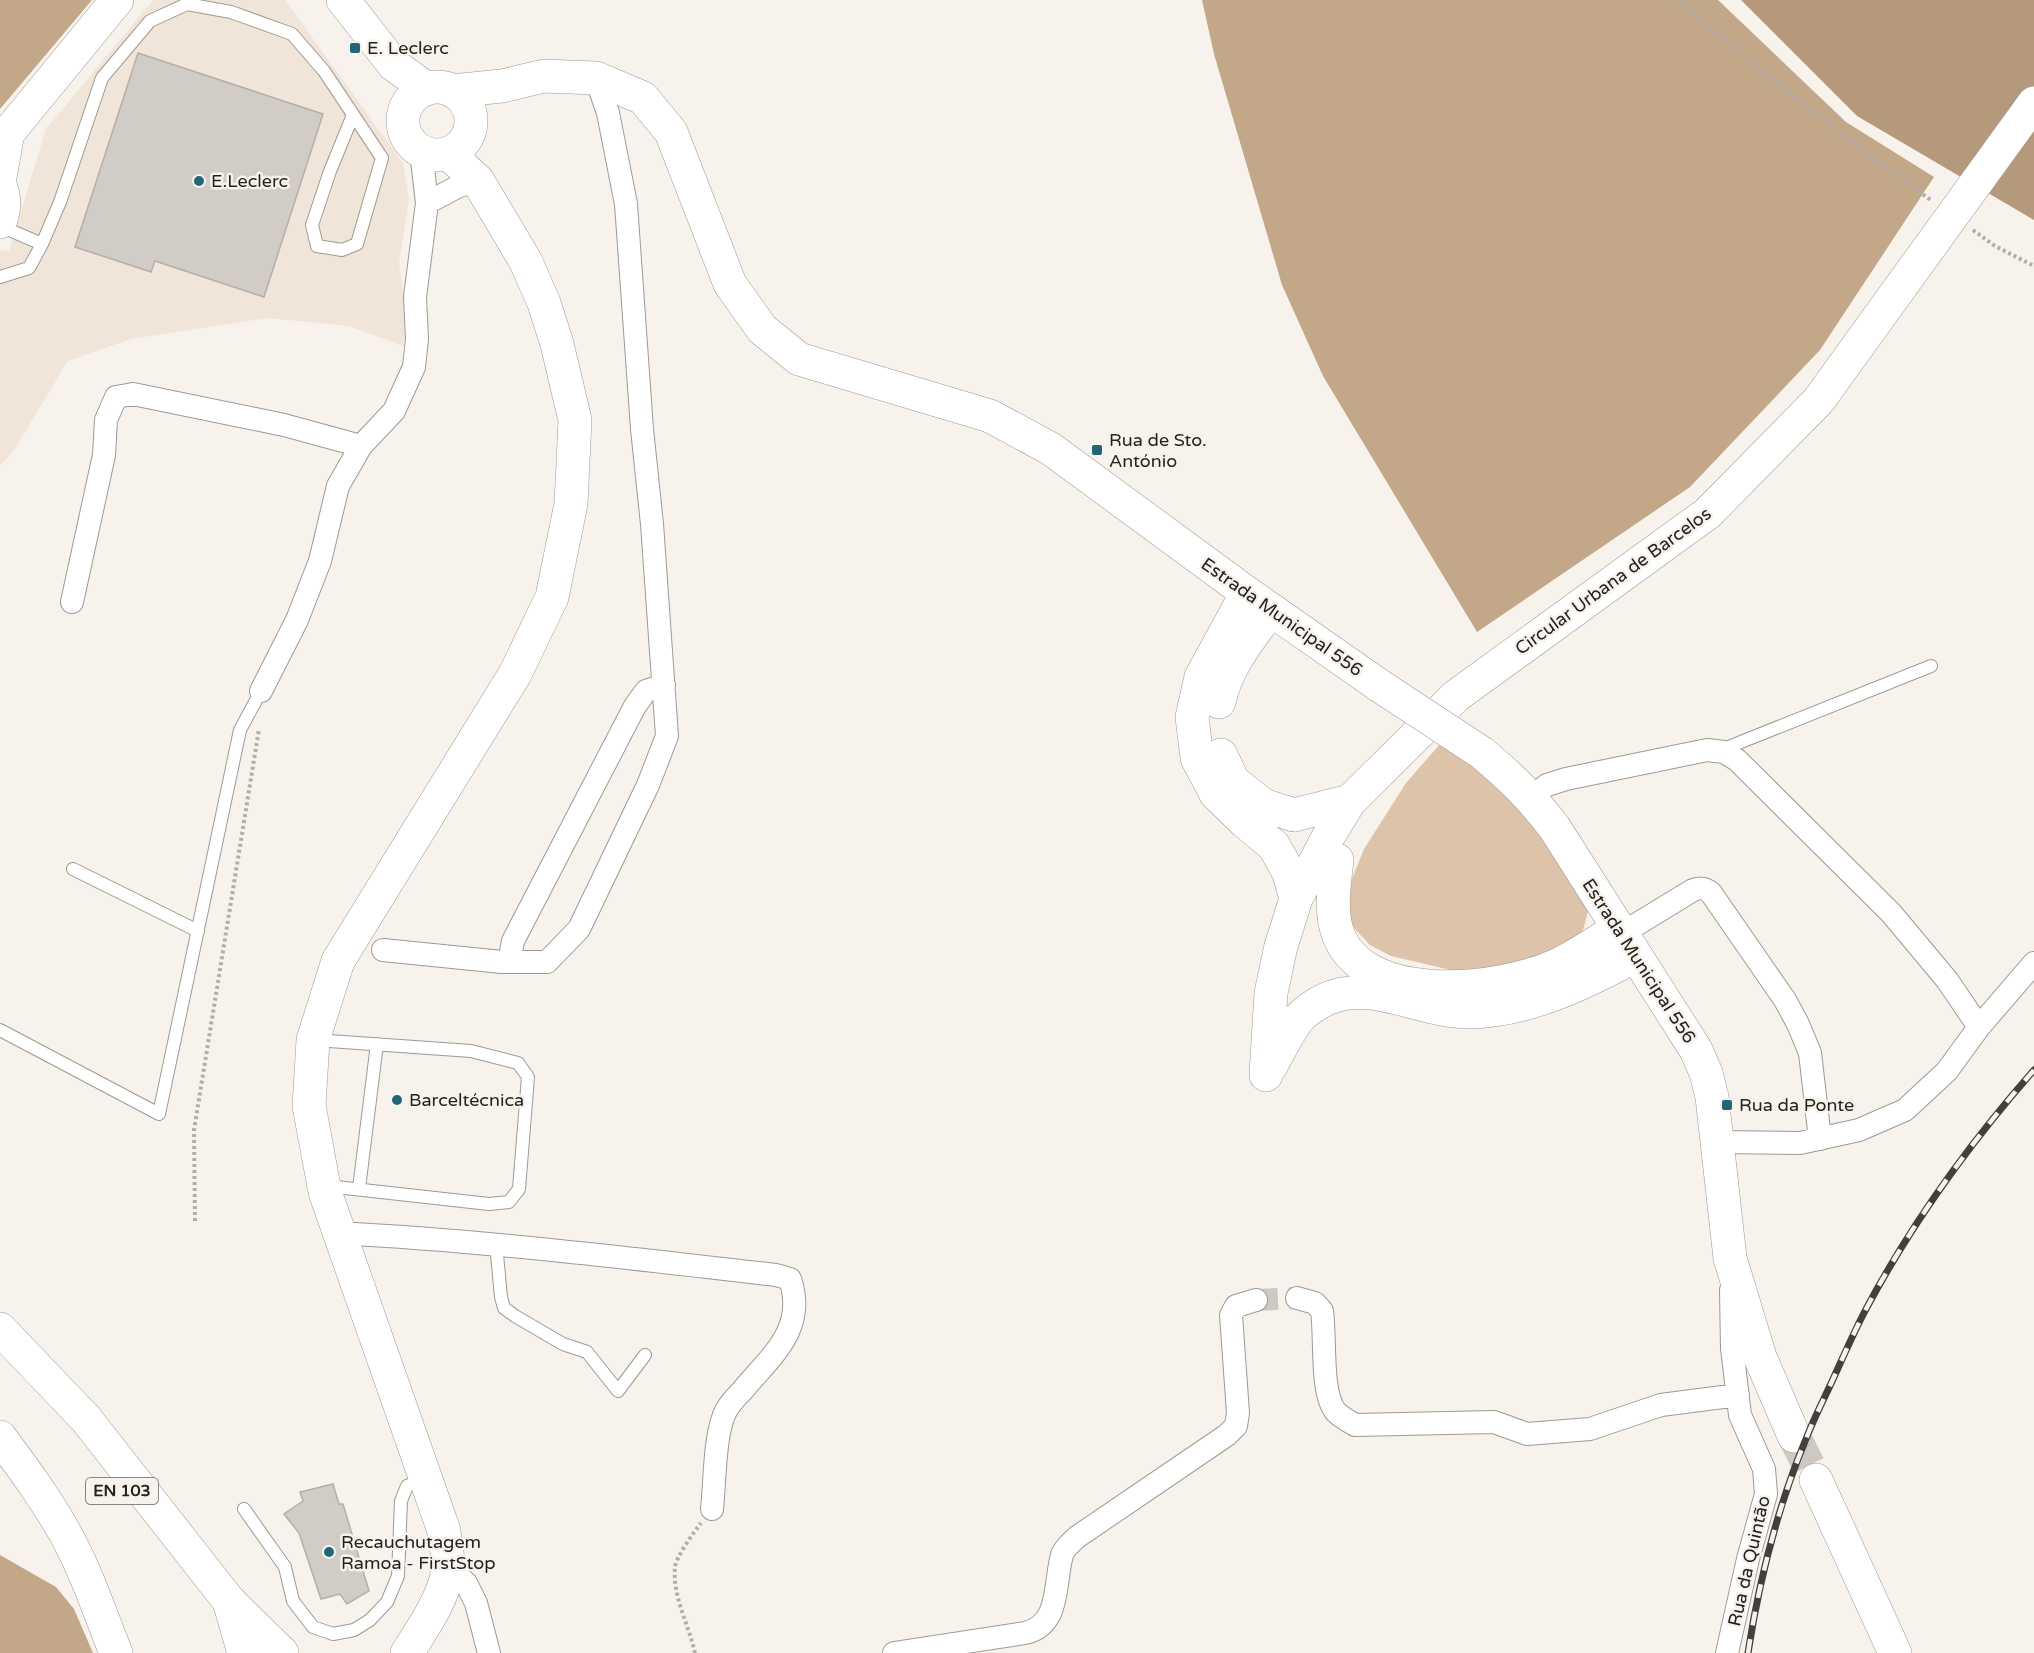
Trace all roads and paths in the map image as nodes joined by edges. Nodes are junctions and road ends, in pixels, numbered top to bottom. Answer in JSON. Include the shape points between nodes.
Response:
{"nodes":[{"id":1,"x":117,"y":0,"type":"edge"},
{"id":2,"x":343,"y":0,"type":"edge"},
{"id":3,"x":1679,"y":0,"type":"edge"},
{"id":4,"x":596,"y":78,"type":"junction"},
{"id":5,"x":502,"y":86,"type":"junction"},
{"id":6,"x":429,"y":95,"type":"junction"},
{"id":7,"x":2034,"y":103,"type":"edge"},
{"id":8,"x":353,"y":115,"type":"junction"},
{"id":9,"x":4,"y":136,"type":"edge"},
{"id":10,"x":450,"y":144,"type":"junction"},
{"id":11,"x":0,"y":177,"type":"edge"},
{"id":12,"x":478,"y":182,"type":"junction"},
{"id":13,"x":0,"y":185,"type":"edge"},
{"id":14,"x":427,"y":202,"type":"junction"},
{"id":15,"x":1941,"y":207,"type":"dead end"},
{"id":16,"x":0,"y":224,"type":"edge"},
{"id":17,"x":1968,"y":226,"type":"dead end"},
{"id":18,"x":42,"y":244,"type":"junction"},
{"id":19,"x":2034,"y":267,"type":"edge"},
{"id":20,"x":0,"y":277,"type":"edge"},
{"id":21,"x":362,"y":446,"type":"junction"},
{"id":22,"x":72,"y":602,"type":"dead end"},
{"id":23,"x":1259,"y":602,"type":"junction"},
{"id":24,"x":1931,"y":666,"type":"dead end"},
{"id":25,"x":664,"y":685,"type":"junction"},
{"id":26,"x":261,"y":691,"type":"joint"},
{"id":27,"x":259,"y":729,"type":"dead end"},
{"id":28,"x":1400,"y":752,"type":"junction"},
{"id":29,"x":1724,"y":752,"type":"junction"},
{"id":30,"x":1531,"y":797,"type":"junction"},
{"id":31,"x":1350,"y":801,"type":"junction"},
{"id":32,"x":1337,"y":860,"type":"junction"},
{"id":33,"x":73,"y":869,"type":"dead end"},
{"id":34,"x":1296,"y":899,"type":"junction"},
{"id":35,"x":198,"y":931,"type":"junction"},
{"id":36,"x":1624,"y":940,"type":"junction"},
{"id":37,"x":383,"y":950,"type":"dead end"},
{"id":38,"x":509,"y":962,"type":"junction"},
{"id":39,"x":2034,"y":963,"type":"edge"},
{"id":40,"x":1979,"y":1027,"type":"junction"},
{"id":41,"x":0,"y":1030,"type":"edge"},
{"id":42,"x":1269,"y":1034,"type":"junction"},
{"id":43,"x":313,"y":1040,"type":"junction"},
{"id":44,"x":377,"y":1044,"type":"junction"},
{"id":45,"x":1820,"y":1139,"type":"junction"},
{"id":46,"x":1717,"y":1142,"type":"junction"},
{"id":47,"x":324,"y":1186,"type":"junction"},
{"id":48,"x":359,"y":1188,"type":"junction"},
{"id":49,"x":195,"y":1221,"type":"dead end"},
{"id":50,"x":339,"y":1233,"type":"junction"},
{"id":51,"x":496,"y":1244,"type":"junction"},
{"id":52,"x":1730,"y":1258,"type":"junction"},
{"id":53,"x":1297,"y":1298,"type":"tunnel mouth"},
{"id":54,"x":1256,"y":1300,"type":"tunnel mouth"},
{"id":55,"x":0,"y":1329,"type":"edge"},
{"id":56,"x":0,"y":1335,"type":"edge"},
{"id":57,"x":645,"y":1355,"type":"dead end"},
{"id":58,"x":1738,"y":1395,"type":"junction"},
{"id":59,"x":1794,"y":1436,"type":"tunnel mouth"},
{"id":60,"x":0,"y":1437,"type":"edge"},
{"id":61,"x":426,"y":1478,"type":"junction"},
{"id":62,"x":1816,"y":1480,"type":"tunnel mouth"},
{"id":63,"x":244,"y":1509,"type":"dead end"},
{"id":64,"x":712,"y":1509,"type":"joint"},
{"id":65,"x":448,"y":1569,"type":"junction"},
{"id":66,"x":229,"y":1601,"type":"junction"},
{"id":67,"x":969,"y":1647,"type":"edge"},
{"id":68,"x":243,"y":1651,"type":"edge"},
{"id":69,"x":116,"y":1653,"type":"edge"},
{"id":70,"x":282,"y":1653,"type":"edge"},
{"id":71,"x":407,"y":1653,"type":"edge"},
{"id":72,"x":489,"y":1653,"type":"edge"},
{"id":73,"x":695,"y":1653,"type":"edge"},
{"id":74,"x":894,"y":1653,"type":"edge"},
{"id":75,"x":1727,"y":1653,"type":"edge"},
{"id":76,"x":1895,"y":1653,"type":"edge"}],
"edges":[{"from":1,"to":9,"type":"main road"},
{"from":2,"to":6,"type":"main road","via":[[394,65]]},
{"from":3,"to":15,"type":"path","via":[[1877,161]]},
{"from":4,"to":5,"type":"main road","name":"Estrada Municipal 556","via":[[544,76]]},
{"from":4,"to":23,"type":"main road","name":"Estrada Municipal 556","via":[[643,98],[672,132],[730,284],[762,329],[799,359],[990,416],[1051,450]]},
{"from":4,"to":25,"type":"street","via":[[608,113],[626,204]]},
{"from":5,"to":6,"type":"main road","name":"Estrada Municipal 556"},
{"from":5,"to":10,"type":"main road"},
{"from":6,"to":10,"type":"main road","via":[[460,97],[466,105]]},
{"from":6,"to":10,"type":"main road","via":[[404,116],[406,136],[412,145]]},
{"from":7,"to":28,"type":"main road","name":"Circular Urbana de Barcelos","bridge":true,"via":[[1819,400],[1708,513],[1456,696]]},
{"from":8,"to":8,"type":"lane","via":[[312,225],[317,246],[342,250],[357,244],[382,158]]},
{"from":8,"to":18,"type":"lane","via":[[324,71],[292,34],[231,12],[187,4],[150,21],[102,78]]},
{"from":9,"to":11,"type":"main road"},
{"from":10,"to":12,"type":"main road"},
{"from":10,"to":14,"type":"street"},
{"from":12,"to":14,"type":"street","via":[[459,186]]},
{"from":12,"to":43,"type":"main road","via":[[526,262],[558,344],[574,420],[571,504],[552,597],[515,674],[338,961]]},
{"from":13,"to":16,"type":"main road","via":[[4,201]]},
{"from":14,"to":21,"type":"street","via":[[415,297],[414,367],[394,411]]},
{"from":16,"to":18,"type":"lane"},
{"from":17,"to":19,"type":"path"},
{"from":18,"to":20,"type":"lane","via":[[29,268]]},
{"from":21,"to":22,"type":"street","via":[[284,425],[133,394],[116,398],[106,420],[104,456]]},
{"from":21,"to":26,"type":"street","via":[[338,486],[320,561],[297,620]]},
{"from":23,"to":30,"type":"main road","name":"Estrada Municipal 556","bridge":true,"via":[[1482,753]]},
{"from":23,"to":31,"type":"main road","via":[[1243,647],[1222,685],[1215,719],[1219,751],[1233,782],[1263,805],[1294,814]]},
{"from":23,"to":34,"type":"main road","via":[[1201,677],[1192,717],[1197,758],[1216,795],[1274,846],[1289,873]]},
{"from":24,"to":29,"type":"lane"},
{"from":25,"to":38,"type":"street","via":[[646,691],[635,706],[513,941]]},
{"from":25,"to":38,"type":"street","via":[[667,736],[648,785],[579,929],[547,962]]},
{"from":26,"to":35,"type":"lane","via":[[240,730]]},
{"from":27,"to":49,"type":"path","via":[[194,1130]]},
{"from":28,"to":31,"type":"main road","name":"Circular Urbana de Barcelos"},
{"from":28,"to":32,"type":"main road","name":"Circular Urbana de Barcelos"},
{"from":29,"to":30,"type":"street","via":[[1707,750],[1566,779],[1547,785]]},
{"from":29,"to":40,"type":"street","via":[[1745,768],[1891,913],[1947,980]]},
{"from":30,"to":36,"type":"main road","name":"Estrada Municipal 556"},
{"from":31,"to":34,"type":"main road","name":"Circular Urbana de Barcelos"},
{"from":32,"to":36,"type":"main road","via":[[1333,905],[1341,940],[1363,965],[1393,980],[1443,988],[1484,986],[1523,977],[1587,949]]},
{"from":32,"to":42,"type":"main road","name":"Circular Urbana de Barcelos","via":[[1310,917]]},
{"from":33,"to":35,"type":"lane"},
{"from":34,"to":42,"type":"main road","name":"Circular Urbana de Barcelos","via":[[1275,972]]},
{"from":35,"to":41,"type":"lane","via":[[159,1114]]},
{"from":36,"to":42,"type":"main road","via":[[1568,990],[1490,1010],[1442,1009],[1373,993],[1338,995],[1297,1020],[1266,1075]]},
{"from":36,"to":45,"type":"street","via":[[1693,890],[1706,889],[1711,893],[1798,1024],[1810,1053]]},
{"from":36,"to":46,"type":"main road","name":"Estrada Municipal 556","via":[[1696,1050],[1712,1097]]},
{"from":37,"to":38,"type":"street"},
{"from":39,"to":40,"type":"street"},
{"from":40,"to":45,"type":"street","via":[[1947,1071],[1905,1110],[1859,1130]]},
{"from":43,"to":44,"type":"lane"},
{"from":43,"to":47,"type":"main road","via":[[309,1106]]},
{"from":44,"to":48,"type":"lane"},
{"from":44,"to":48,"type":"lane","via":[[471,1051],[519,1063],[528,1077],[519,1189],[509,1202],[489,1204]]},
{"from":45,"to":46,"type":"street","via":[[1800,1143]]},
{"from":46,"to":52,"type":"main road","name":"Estrada Municipal 556"},
{"from":47,"to":48,"type":"lane"},
{"from":47,"to":50,"type":"main road"},
{"from":50,"to":51,"type":"street"},
{"from":50,"to":61,"type":"main road"},
{"from":51,"to":57,"type":"lane","via":[[501,1297],[504,1308],[514,1316],[563,1344],[587,1352],[618,1390]]},
{"from":51,"to":64,"type":"street","via":[[790,1279],[795,1310],[790,1329],[782,1345],[726,1409]]},
{"from":52,"to":58,"type":"street","name":"Rua da Quintão","via":[[1732,1348]]},
{"from":52,"to":59,"type":"main road","name":"Estrada Municipal 556","via":[[1760,1357]]},
{"from":53,"to":58,"type":"street","via":[[1315,1303],[1322,1311],[1330,1402],[1336,1412],[1355,1425],[1494,1422],[1527,1434],[1590,1429],[1661,1405]]},
{"from":54,"to":67,"type":"street","via":[[1236,1306],[1232,1315],[1236,1426],[1077,1537],[1062,1552],[1052,1606],[1047,1621],[1037,1630]]},
{"from":55,"to":66,"type":"main road","number":"EN 103","via":[[86,1419]]},
{"from":56,"to":68,"type":"main road","number":"EN 103"},
{"from":58,"to":75,"type":"street","name":"Rua da Quintão","via":[[1740,1415],[1764,1469],[1766,1494]]},
{"from":60,"to":69,"type":"main road","via":[[65,1534]]},
{"from":61,"to":63,"type":"lane","via":[[407,1486],[401,1501],[398,1576],[387,1602],[354,1630],[333,1634],[313,1627],[293,1601],[285,1567]]},
{"from":61,"to":65,"type":"main road","via":[[444,1531]]},
{"from":62,"to":76,"type":"main road"},
{"from":64,"to":73,"type":"path","via":[[675,1565],[676,1591]]},
{"from":65,"to":71,"type":"main road","via":[[438,1600]]},
{"from":65,"to":72,"type":"street","via":[[466,1583],[476,1603]]},
{"from":66,"to":68,"type":"main road"},
{"from":66,"to":70,"type":"main road"},
{"from":67,"to":74,"type":"street"}]}
